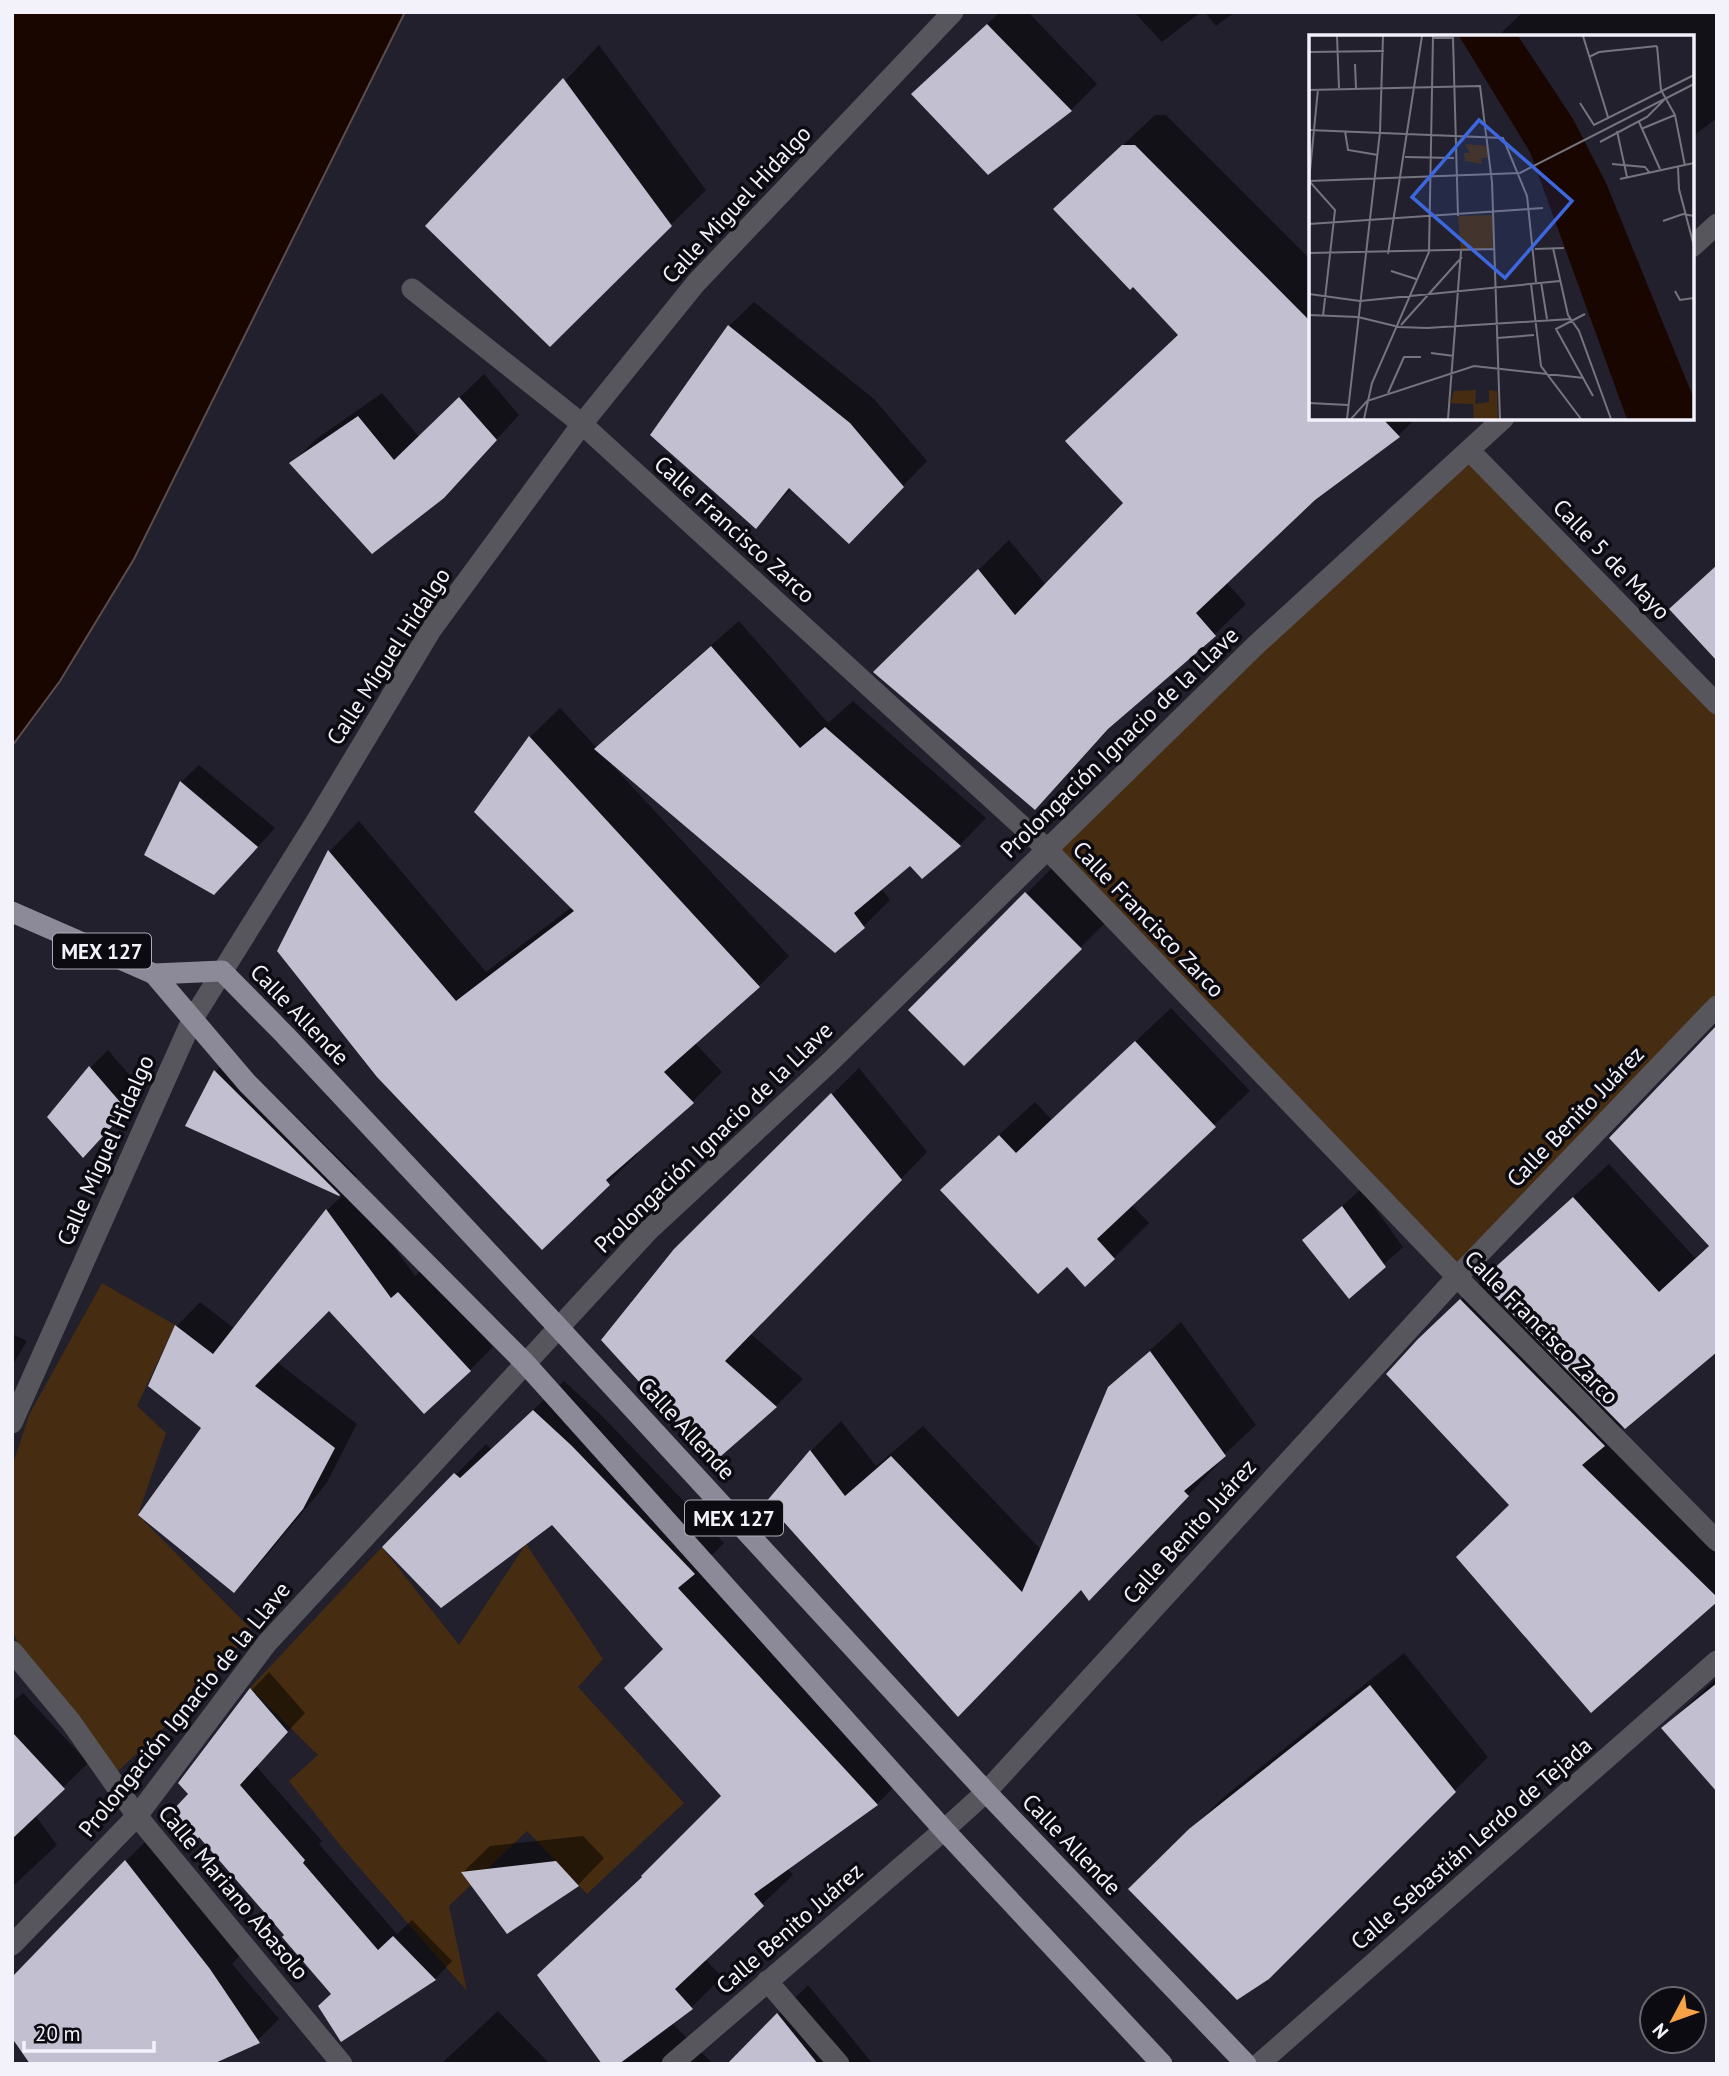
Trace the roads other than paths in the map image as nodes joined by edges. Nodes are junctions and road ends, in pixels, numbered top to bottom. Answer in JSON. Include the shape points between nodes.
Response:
{"nodes":[{"id":1,"x":953,"y":12,"type":"edge"},
{"id":2,"x":1717,"y":224,"type":"edge"},
{"id":3,"x":1694,"y":245,"type":"edge"},
{"id":4,"x":412,"y":289,"type":"dead end"},
{"id":5,"x":1502,"y":420,"type":"edge"},
{"id":6,"x":582,"y":424,"type":"junction"},
{"id":7,"x":1469,"y":450,"type":"junction"},
{"id":8,"x":1717,"y":704,"type":"edge"},
{"id":9,"x":1047,"y":849,"type":"junction"},
{"id":10,"x":12,"y":912,"type":"edge"},
{"id":11,"x":222,"y":971,"type":"junction"},
{"id":12,"x":154,"y":974,"type":"junction"},
{"id":13,"x":1717,"y":1006,"type":"edge"},
{"id":14,"x":192,"y":1020,"type":"junction"},
{"id":15,"x":1457,"y":1277,"type":"junction"},
{"id":16,"x":558,"y":1327,"type":"junction"},
{"id":17,"x":525,"y":1363,"type":"junction"},
{"id":18,"x":12,"y":1423,"type":"edge"},
{"id":19,"x":1717,"y":1541,"type":"edge"},
{"id":20,"x":12,"y":1651,"type":"edge"},
{"id":21,"x":1717,"y":1661,"type":"edge"},
{"id":22,"x":986,"y":1791,"type":"junction"},
{"id":23,"x":137,"y":1816,"type":"junction"},
{"id":24,"x":944,"y":1830,"type":"junction"},
{"id":25,"x":12,"y":1945,"type":"edge"},
{"id":26,"x":767,"y":1981,"type":"junction"},
{"id":27,"x":342,"y":2064,"type":"edge"},
{"id":28,"x":673,"y":2064,"type":"edge"},
{"id":29,"x":839,"y":2064,"type":"edge"},
{"id":30,"x":1162,"y":2064,"type":"edge"},
{"id":31,"x":1246,"y":2064,"type":"edge"},
{"id":32,"x":1259,"y":2064,"type":"edge"}],
"edges":[{"from":1,"to":6,"type":"street","name":"Calle Miguel Hidalgo","via":[[695,283]]},
{"from":2,"to":3,"type":"street"},
{"from":4,"to":6,"type":"street","name":"Calle Francisco Zarco"},
{"from":5,"to":7,"type":"street","name":"Prolongación Ignacio de la Llave"},
{"from":6,"to":9,"type":"street","name":"Calle Francisco Zarco"},
{"from":6,"to":11,"type":"street","name":"Calle Miguel Hidalgo","via":[[431,630]]},
{"from":7,"to":8,"type":"street","name":"Calle 5 de Mayo"},
{"from":7,"to":9,"type":"street","name":"Prolongación Ignacio de la Llave","via":[[1256,645]]},
{"from":9,"to":15,"type":"street","name":"Calle Francisco Zarco"},
{"from":9,"to":16,"type":"street","name":"Prolongación Ignacio de la Llave","via":[[829,1063],[649,1230]]},
{"from":10,"to":12,"type":"main road","name":"Calle Allende","number":"MEX 127"},
{"from":11,"to":12,"type":"main road","name":"Calle Allende","number":"MEX 127"},
{"from":11,"to":14,"type":"street","name":"Calle Miguel Hidalgo"},
{"from":11,"to":16,"type":"main road","name":"Calle Allende","number":"MEX 127"},
{"from":12,"to":14,"type":"main road","name":"Calle Allende","number":"MEX 127"},
{"from":13,"to":15,"type":"street","name":"Calle Benito Juárez"},
{"from":14,"to":17,"type":"main road","name":"Calle Allende","number":"MEX 127","via":[[247,1083]]},
{"from":14,"to":18,"type":"street","name":"Calle Miguel Hidalgo"},
{"from":15,"to":19,"type":"street","name":"Calle Francisco Zarco"},
{"from":15,"to":22,"type":"street","name":"Calle Benito Juárez"},
{"from":16,"to":17,"type":"street","name":"Prolongación Ignacio de la Llave"},
{"from":16,"to":22,"type":"main road","name":"Calle Allende","number":"MEX 127"},
{"from":17,"to":23,"type":"street","name":"Prolongación Ignacio de la Llave","via":[[267,1643]]},
{"from":17,"to":24,"type":"main road","name":"Calle Allende","number":"MEX 127"},
{"from":20,"to":23,"type":"street","name":"Calle Mariano Abasolo","via":[[71,1723]]},
{"from":21,"to":32,"type":"street","name":"Calle Sebastián Lerdo de Tejada"},
{"from":22,"to":24,"type":"street","name":"Calle Benito Juárez"},
{"from":22,"to":31,"type":"main road","name":"Calle Allende","number":"MEX 127"},
{"from":23,"to":25,"type":"street","name":"Prolongación Ignacio de la Llave"},
{"from":23,"to":27,"type":"street","name":"Calle Mariano Abasolo"},
{"from":24,"to":26,"type":"street","name":"Calle Benito Juárez"},
{"from":24,"to":30,"type":"main road","name":"Calle Allende","number":"MEX 127"},
{"from":26,"to":28,"type":"street","name":"Calle Benito Juárez"},
{"from":26,"to":29,"type":"street"}]}
